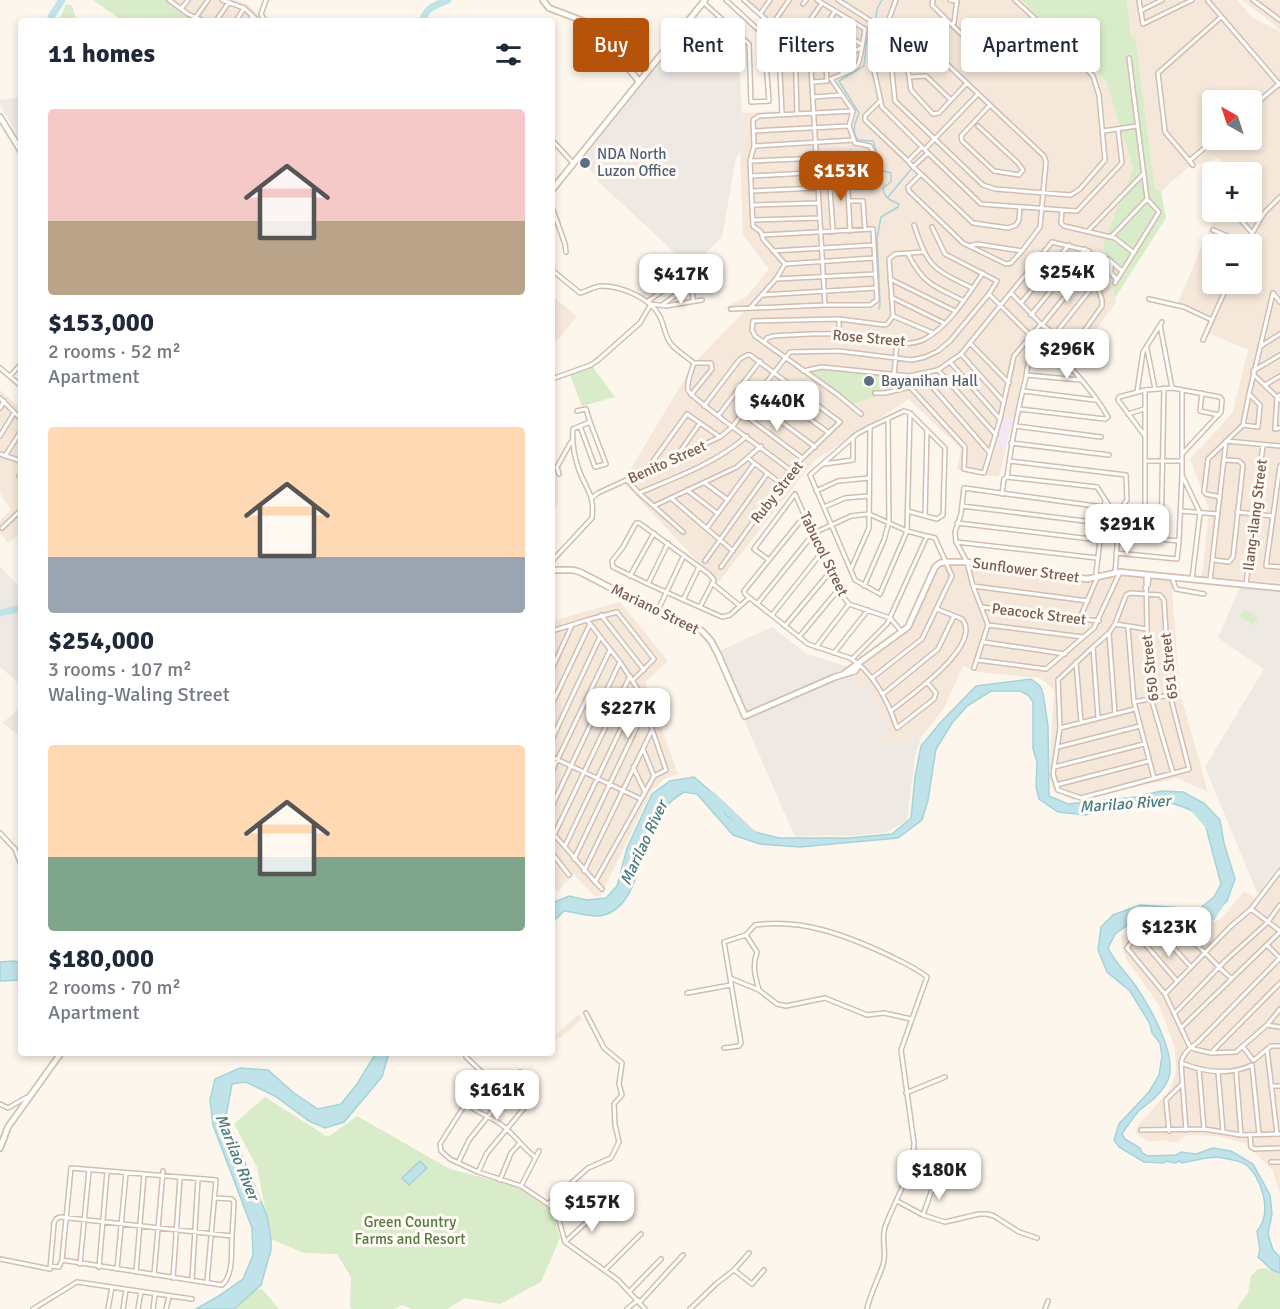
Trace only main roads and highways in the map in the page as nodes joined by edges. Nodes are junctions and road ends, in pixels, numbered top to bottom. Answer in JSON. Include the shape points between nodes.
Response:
{"nodes":[{"id":1,"x":543,"y":0,"type":"edge"},
{"id":2,"x":704,"y":1,"type":"edge"},
{"id":3,"x":638,"y":80,"type":"junction"},
{"id":4,"x":0,"y":117,"type":"edge"},
{"id":5,"x":18,"y":146,"type":"edge"},
{"id":6,"x":555,"y":186,"type":"edge"},
{"id":7,"x":555,"y":570,"type":"edge"},
{"id":8,"x":1280,"y":588,"type":"edge"},
{"id":9,"x":845,"y":673,"type":"joint"},
{"id":10,"x":59,"y":1056,"type":"edge"},
{"id":11,"x":0,"y":1148,"type":"edge"}],
"edges":[{"from":1,"to":3,"type":"main road","via":[[549,8],[599,27]]},
{"from":2,"to":3,"type":"main road"},
{"from":3,"to":6,"type":"main road"},
{"from":4,"to":5,"type":"main road"},
{"from":7,"to":9,"type":"main road","name":"Mariano Street","via":[[580,572],[697,627],[718,654],[745,716]]},
{"from":8,"to":9,"type":"main road","name":"Sunflower Street","via":[[1147,574],[1117,573],[1087,579],[967,562],[940,563],[902,632]]},
{"from":10,"to":11,"type":"main road","via":[[8,1127]]}]}
